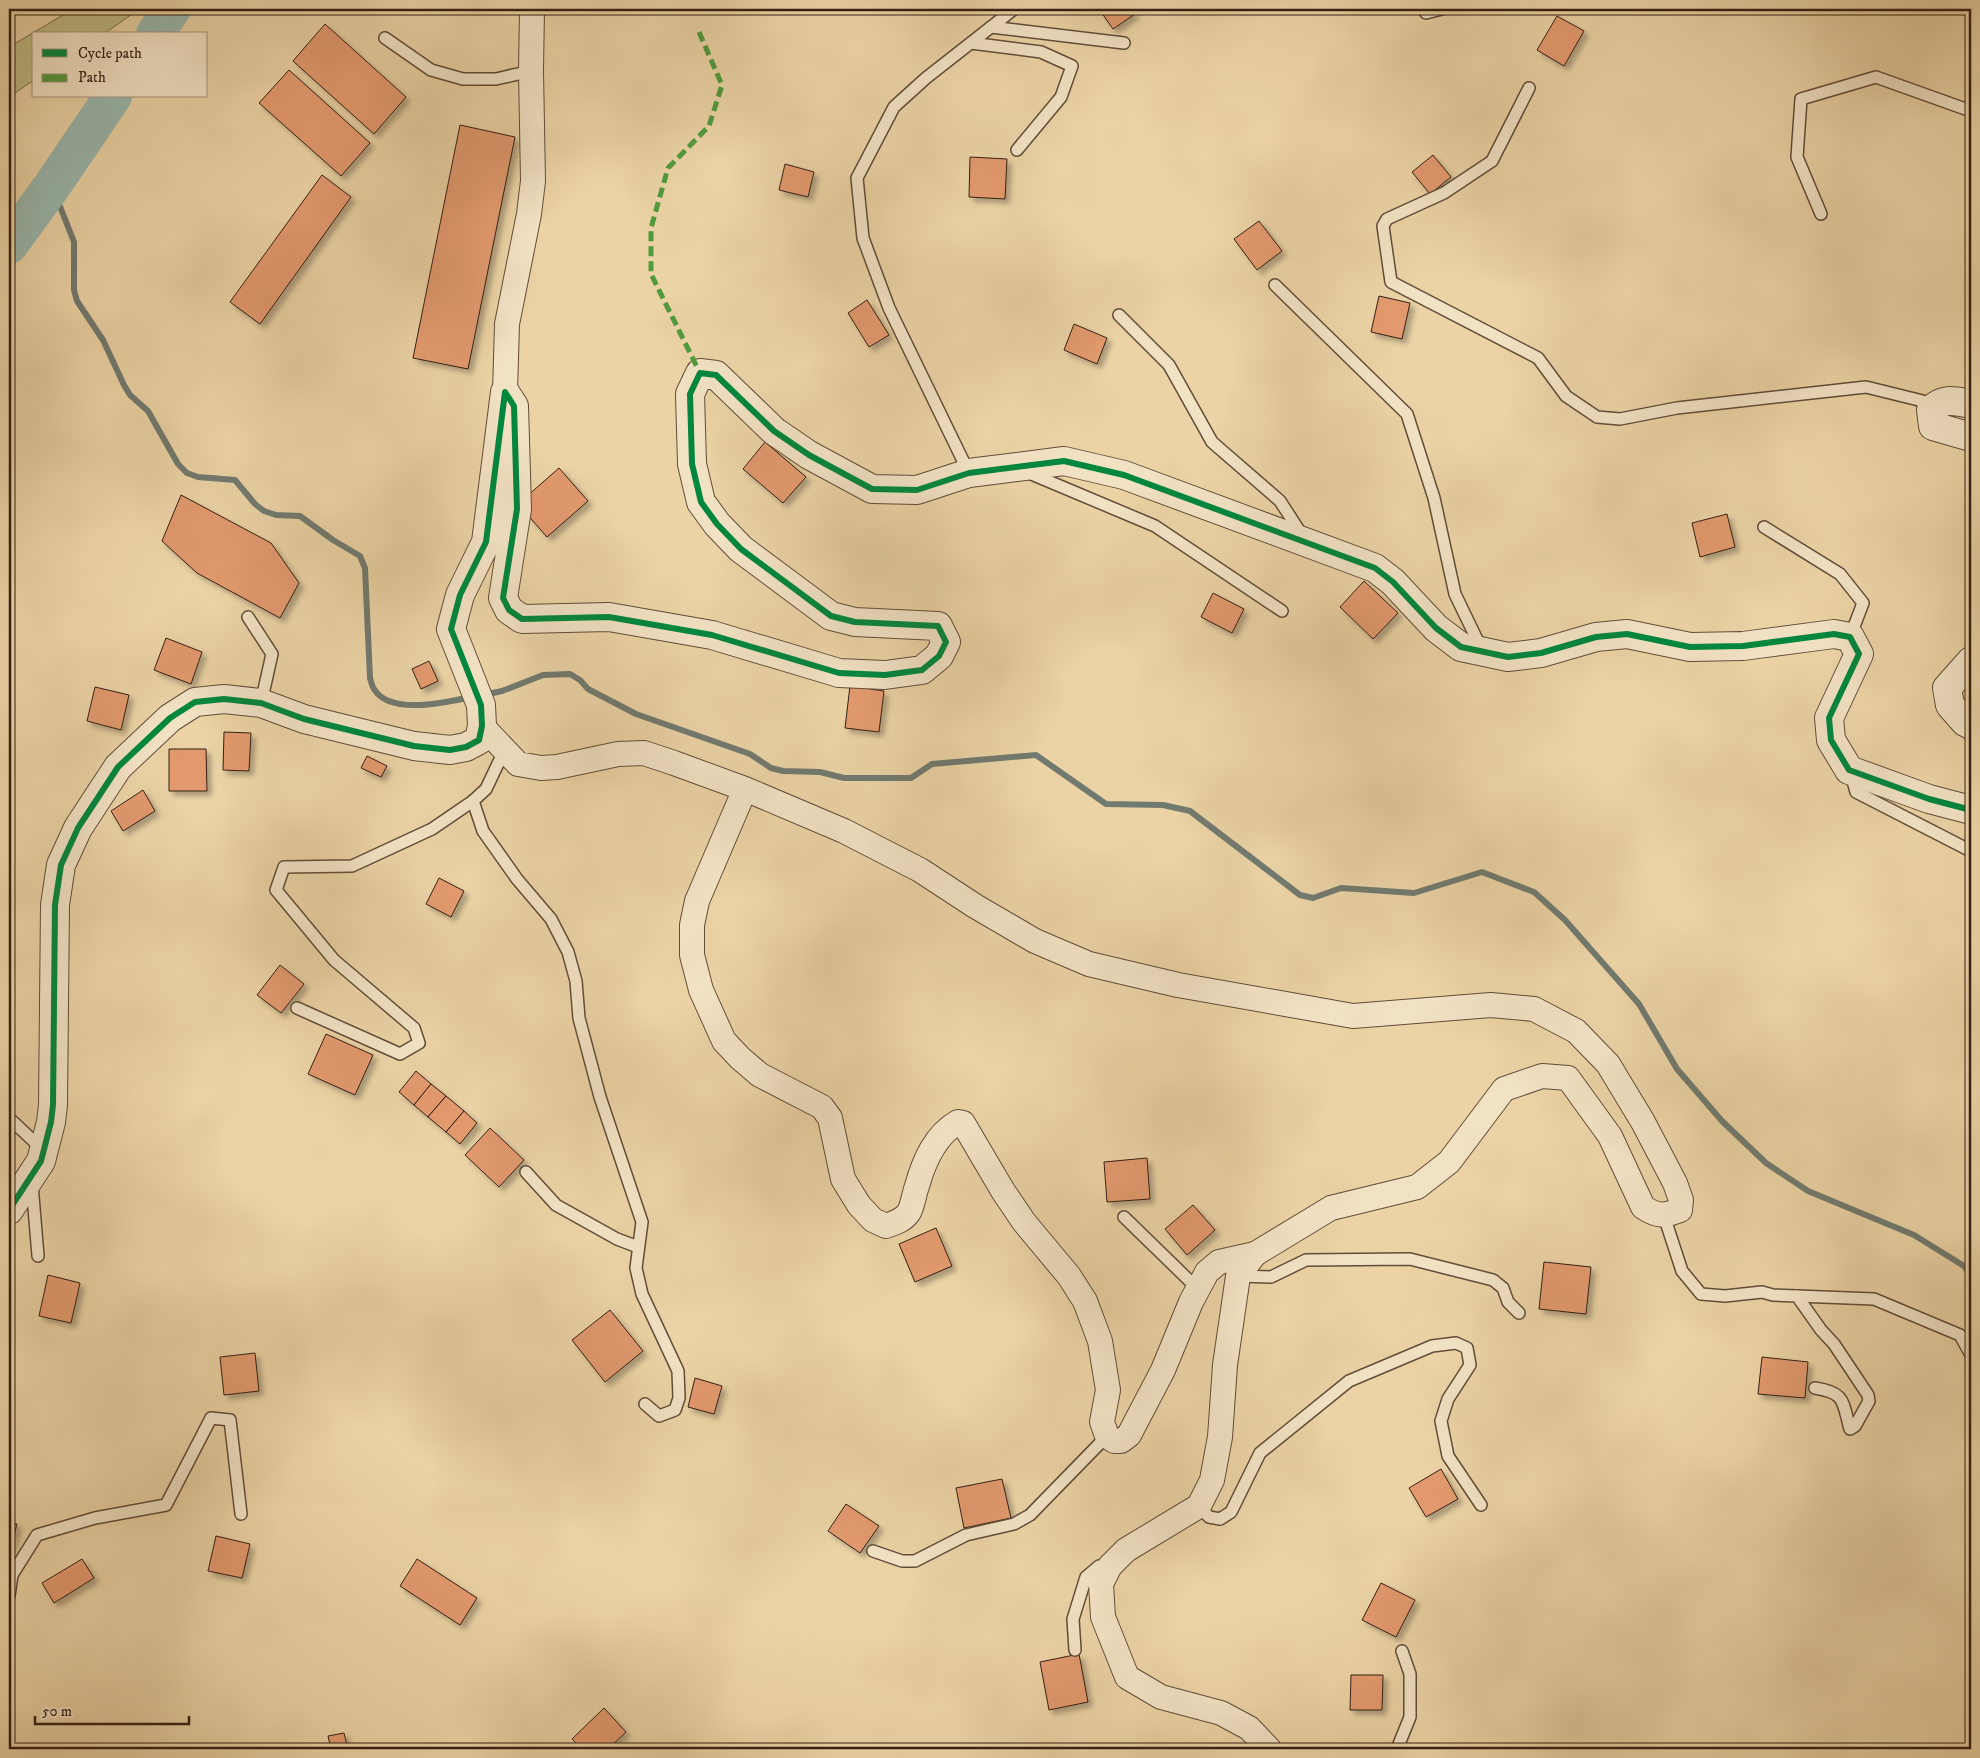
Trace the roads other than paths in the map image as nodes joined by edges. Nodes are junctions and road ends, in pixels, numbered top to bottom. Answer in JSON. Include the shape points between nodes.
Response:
{"nodes":[{"id":1,"x":532,"y":9,"type":"edge"},
{"id":2,"x":1014,"y":9,"type":"edge"},
{"id":3,"x":1423,"y":9,"type":"edge"},
{"id":4,"x":1442,"y":9,"type":"edge"},
{"id":5,"x":991,"y":27,"type":"junction"},
{"id":6,"x":385,"y":38,"type":"dead end"},
{"id":7,"x":971,"y":43,"type":"junction"},
{"id":8,"x":1124,"y":43,"type":"dead end"},
{"id":9,"x":531,"y":71,"type":"junction"},
{"id":10,"x":1529,"y":88,"type":"dead end"},
{"id":11,"x":1971,"y":111,"type":"edge"},
{"id":12,"x":1017,"y":150,"type":"dead end"},
{"id":13,"x":1821,"y":214,"type":"dead end"},
{"id":14,"x":1275,"y":285,"type":"dead end"},
{"id":15,"x":1119,"y":315,"type":"dead end"},
{"id":16,"x":505,"y":392,"type":"junction"},
{"id":17,"x":1936,"y":404,"type":"junction"},
{"id":18,"x":1971,"y":404,"type":"edge"},
{"id":19,"x":1971,"y":437,"type":"edge"},
{"id":20,"x":1016,"y":467,"type":"junction"},
{"id":21,"x":969,"y":473,"type":"junction"},
{"id":22,"x":1764,"y":526,"type":"dead end"},
{"id":23,"x":1307,"y":543,"type":"junction"},
{"id":24,"x":1282,"y":611,"type":"dead end"},
{"id":25,"x":248,"y":617,"type":"dead end"},
{"id":26,"x":1850,"y":637,"type":"junction"},
{"id":27,"x":1484,"y":653,"type":"junction"},
{"id":28,"x":1971,"y":661,"type":"edge"},
{"id":29,"x":260,"y":703,"type":"junction"},
{"id":30,"x":480,"y":707,"type":"junction"},
{"id":31,"x":1971,"y":725,"type":"edge"},
{"id":32,"x":504,"y":751,"type":"junction"},
{"id":33,"x":1850,"y":770,"type":"junction"},
{"id":34,"x":746,"y":789,"type":"junction"},
{"id":35,"x":474,"y":801,"type":"junction"},
{"id":36,"x":1971,"y":810,"type":"edge"},
{"id":37,"x":1971,"y":851,"type":"edge"},
{"id":38,"x":297,"y":1008,"type":"dead end"},
{"id":39,"x":9,"y":1118,"type":"edge"},
{"id":40,"x":43,"y":1150,"type":"junction"},
{"id":41,"x":526,"y":1172,"type":"dead end"},
{"id":42,"x":32,"y":1175,"type":"junction"},
{"id":43,"x":9,"y":1210,"type":"edge"},
{"id":44,"x":1664,"y":1216,"type":"junction"},
{"id":45,"x":1124,"y":1217,"type":"dead end"},
{"id":46,"x":638,"y":1247,"type":"junction"},
{"id":47,"x":1254,"y":1254,"type":"junction"},
{"id":48,"x":38,"y":1256,"type":"dead end"},
{"id":49,"x":1238,"y":1276,"type":"junction"},
{"id":50,"x":1198,"y":1289,"type":"junction"},
{"id":51,"x":1797,"y":1296,"type":"junction"},
{"id":52,"x":1518,"y":1313,"type":"dead end"},
{"id":53,"x":1971,"y":1355,"type":"edge"},
{"id":54,"x":1815,"y":1388,"type":"dead end"},
{"id":55,"x":645,"y":1404,"type":"dead end"},
{"id":56,"x":1107,"y":1436,"type":"junction"},
{"id":57,"x":1481,"y":1505,"type":"dead end"},
{"id":58,"x":1198,"y":1506,"type":"junction"},
{"id":59,"x":241,"y":1514,"type":"dead end"},
{"id":60,"x":873,"y":1551,"type":"dead end"},
{"id":61,"x":1110,"y":1566,"type":"junction"},
{"id":62,"x":9,"y":1596,"type":"edge"},
{"id":63,"x":1074,"y":1650,"type":"dead end"},
{"id":64,"x":1402,"y":1651,"type":"dead end"},
{"id":65,"x":1269,"y":1749,"type":"edge"},
{"id":66,"x":1396,"y":1749,"type":"edge"}],
"edges":[{"from":1,"to":9,"type":"street"},
{"from":2,"to":5,"type":"lane"},
{"from":3,"to":4,"type":"lane","via":[[1426,13]]},
{"from":5,"to":7,"type":"lane"},
{"from":5,"to":8,"type":"lane"},
{"from":6,"to":9,"type":"lane","via":[[430,70],[463,79],[496,79]]},
{"from":7,"to":12,"type":"lane","via":[[1041,52],[1072,66],[1061,97]]},
{"from":7,"to":21,"type":"lane","via":[[894,107],[857,178],[863,238],[889,308]]},
{"from":9,"to":16,"type":"street","via":[[533,181],[507,324]]},
{"from":10,"to":17,"type":"lane","via":[[1492,161],[1444,193],[1387,219],[1383,226],[1391,282],[1538,358],[1566,396],[1597,417],[1620,419],[1676,408],[1866,387]]},
{"from":11,"to":13,"type":"lane","via":[[1876,77],[1801,99],[1797,157]]},
{"from":14,"to":27,"type":"lane","via":[[1407,414],[1434,498],[1454,594]]},
{"from":15,"to":23,"type":"lane","via":[[1169,365],[1212,442],[1280,501]]},
{"from":16,"to":21,"type":"street","via":[[514,406],[517,509],[503,598],[508,610],[522,619],[609,617],[712,635],[840,673],[885,674],[922,670],[939,656],[946,642],[938,626],[855,622],[830,616],[741,549],[717,524],[701,502],[692,464],[690,394],[700,373],[716,375],[774,431],[808,455],[872,489],[917,490]]},
{"from":16,"to":30,"type":"street","via":[[486,542],[460,595],[451,629]]},
{"from":17,"to":18,"type":"street","via":[[1948,400]]},
{"from":17,"to":19,"type":"street","via":[[1931,410],[1933,426]]},
{"from":20,"to":21,"type":"street"},
{"from":20,"to":23,"type":"street","via":[[1064,461],[1124,475]]},
{"from":20,"to":24,"type":"lane","via":[[1155,526]]},
{"from":22,"to":26,"type":"lane","via":[[1840,574],[1863,603]]},
{"from":23,"to":27,"type":"street","via":[[1374,568],[1393,582],[1436,628],[1461,647]]},
{"from":25,"to":29,"type":"lane","via":[[272,654]]},
{"from":26,"to":27,"type":"street","via":[[1834,634],[1743,646],[1690,647],[1627,634],[1596,638],[1541,653],[1508,657]]},
{"from":26,"to":33,"type":"street","via":[[1860,654],[1829,718],[1831,740]]},
{"from":28,"to":31,"type":"street","via":[[1947,688],[1950,705]]},
{"from":29,"to":30,"type":"street","via":[[304,719],[414,746],[450,750],[466,747],[478,740]]},
{"from":29,"to":40,"type":"street","via":[[224,699],[195,702],[170,718],[118,767],[78,828],[61,865],[55,904],[53,1105]]},
{"from":30,"to":32,"type":"street"},
{"from":32,"to":34,"type":"street","via":[[518,764],[541,768],[618,754],[644,753]]},
{"from":32,"to":35,"type":"lane","via":[[486,789]]},
{"from":33,"to":36,"type":"street","via":[[1928,799]]},
{"from":33,"to":37,"type":"lane","via":[[1856,792]]},
{"from":34,"to":44,"type":"street","via":[[844,831],[920,870],[1036,941],[1089,964],[1178,985],[1353,1016],[1490,1005],[1534,1009],[1576,1031],[1608,1064],[1643,1122],[1682,1200],[1680,1210]]},
{"from":34,"to":56,"type":"street","via":[[697,900],[692,925],[692,955],[701,990],[724,1041],[760,1074],[822,1107],[830,1118],[844,1179],[864,1210],[873,1220],[886,1226],[900,1221],[910,1211],[927,1156],[938,1139],[953,1125],[963,1123],[1024,1222],[1069,1276],[1085,1301],[1100,1341],[1108,1390],[1102,1422]]},
{"from":35,"to":38,"type":"lane","via":[[432,828],[352,866],[284,867],[276,890],[334,960],[414,1028],[419,1043],[400,1054]]},
{"from":35,"to":46,"type":"lane","via":[[483,831],[551,919],[568,952],[576,981],[579,1018],[600,1097],[642,1222]]},
{"from":39,"to":40,"type":"lane"},
{"from":40,"to":42,"type":"street"},
{"from":41,"to":46,"type":"lane","via":[[556,1205]]},
{"from":42,"to":43,"type":"street"},
{"from":42,"to":48,"type":"lane"},
{"from":44,"to":47,"type":"street","via":[[1643,1207],[1610,1136],[1568,1078],[1542,1076],[1504,1089],[1449,1162],[1416,1187],[1331,1208]]},
{"from":44,"to":51,"type":"lane","via":[[1682,1271],[1701,1294],[1725,1296],[1762,1292]]},
{"from":45,"to":50,"type":"lane"},
{"from":46,"to":55,"type":"lane","via":[[636,1268],[642,1294],[678,1371],[679,1398],[675,1410],[659,1416]]},
{"from":47,"to":49,"type":"street"},
{"from":47,"to":50,"type":"street","via":[[1219,1262],[1207,1272]]},
{"from":49,"to":52,"type":"lane","via":[[1271,1277],[1306,1260],[1410,1259],[1493,1280],[1503,1288],[1508,1302]]},
{"from":49,"to":58,"type":"street","via":[[1225,1365],[1220,1437],[1212,1480]]},
{"from":50,"to":56,"type":"street","via":[[1163,1370],[1129,1435],[1114,1442]]},
{"from":51,"to":53,"type":"lane","via":[[1874,1299],[1960,1335]]},
{"from":51,"to":54,"type":"lane","via":[[1834,1344],[1869,1401],[1850,1429],[1842,1398],[1832,1391]]},
{"from":56,"to":60,"type":"lane","via":[[1030,1515],[1014,1524],[966,1535],[915,1561],[902,1561]]},
{"from":57,"to":58,"type":"lane","via":[[1448,1456],[1441,1421],[1448,1399],[1470,1365],[1467,1348],[1456,1344],[1432,1346],[1349,1380],[1260,1453],[1231,1512],[1220,1519],[1209,1518]]},
{"from":58,"to":61,"type":"street","via":[[1126,1550]]},
{"from":59,"to":62,"type":"lane","via":[[230,1420],[211,1418],[166,1505],[95,1518],[37,1535],[12,1575]]},
{"from":61,"to":63,"type":"lane","via":[[1099,1566],[1086,1578],[1073,1619]]},
{"from":61,"to":65,"type":"street","via":[[1101,1584],[1104,1617],[1128,1677],[1161,1696],[1221,1713],[1249,1728]]},
{"from":64,"to":66,"type":"lane","via":[[1410,1674],[1410,1717]]}]}
